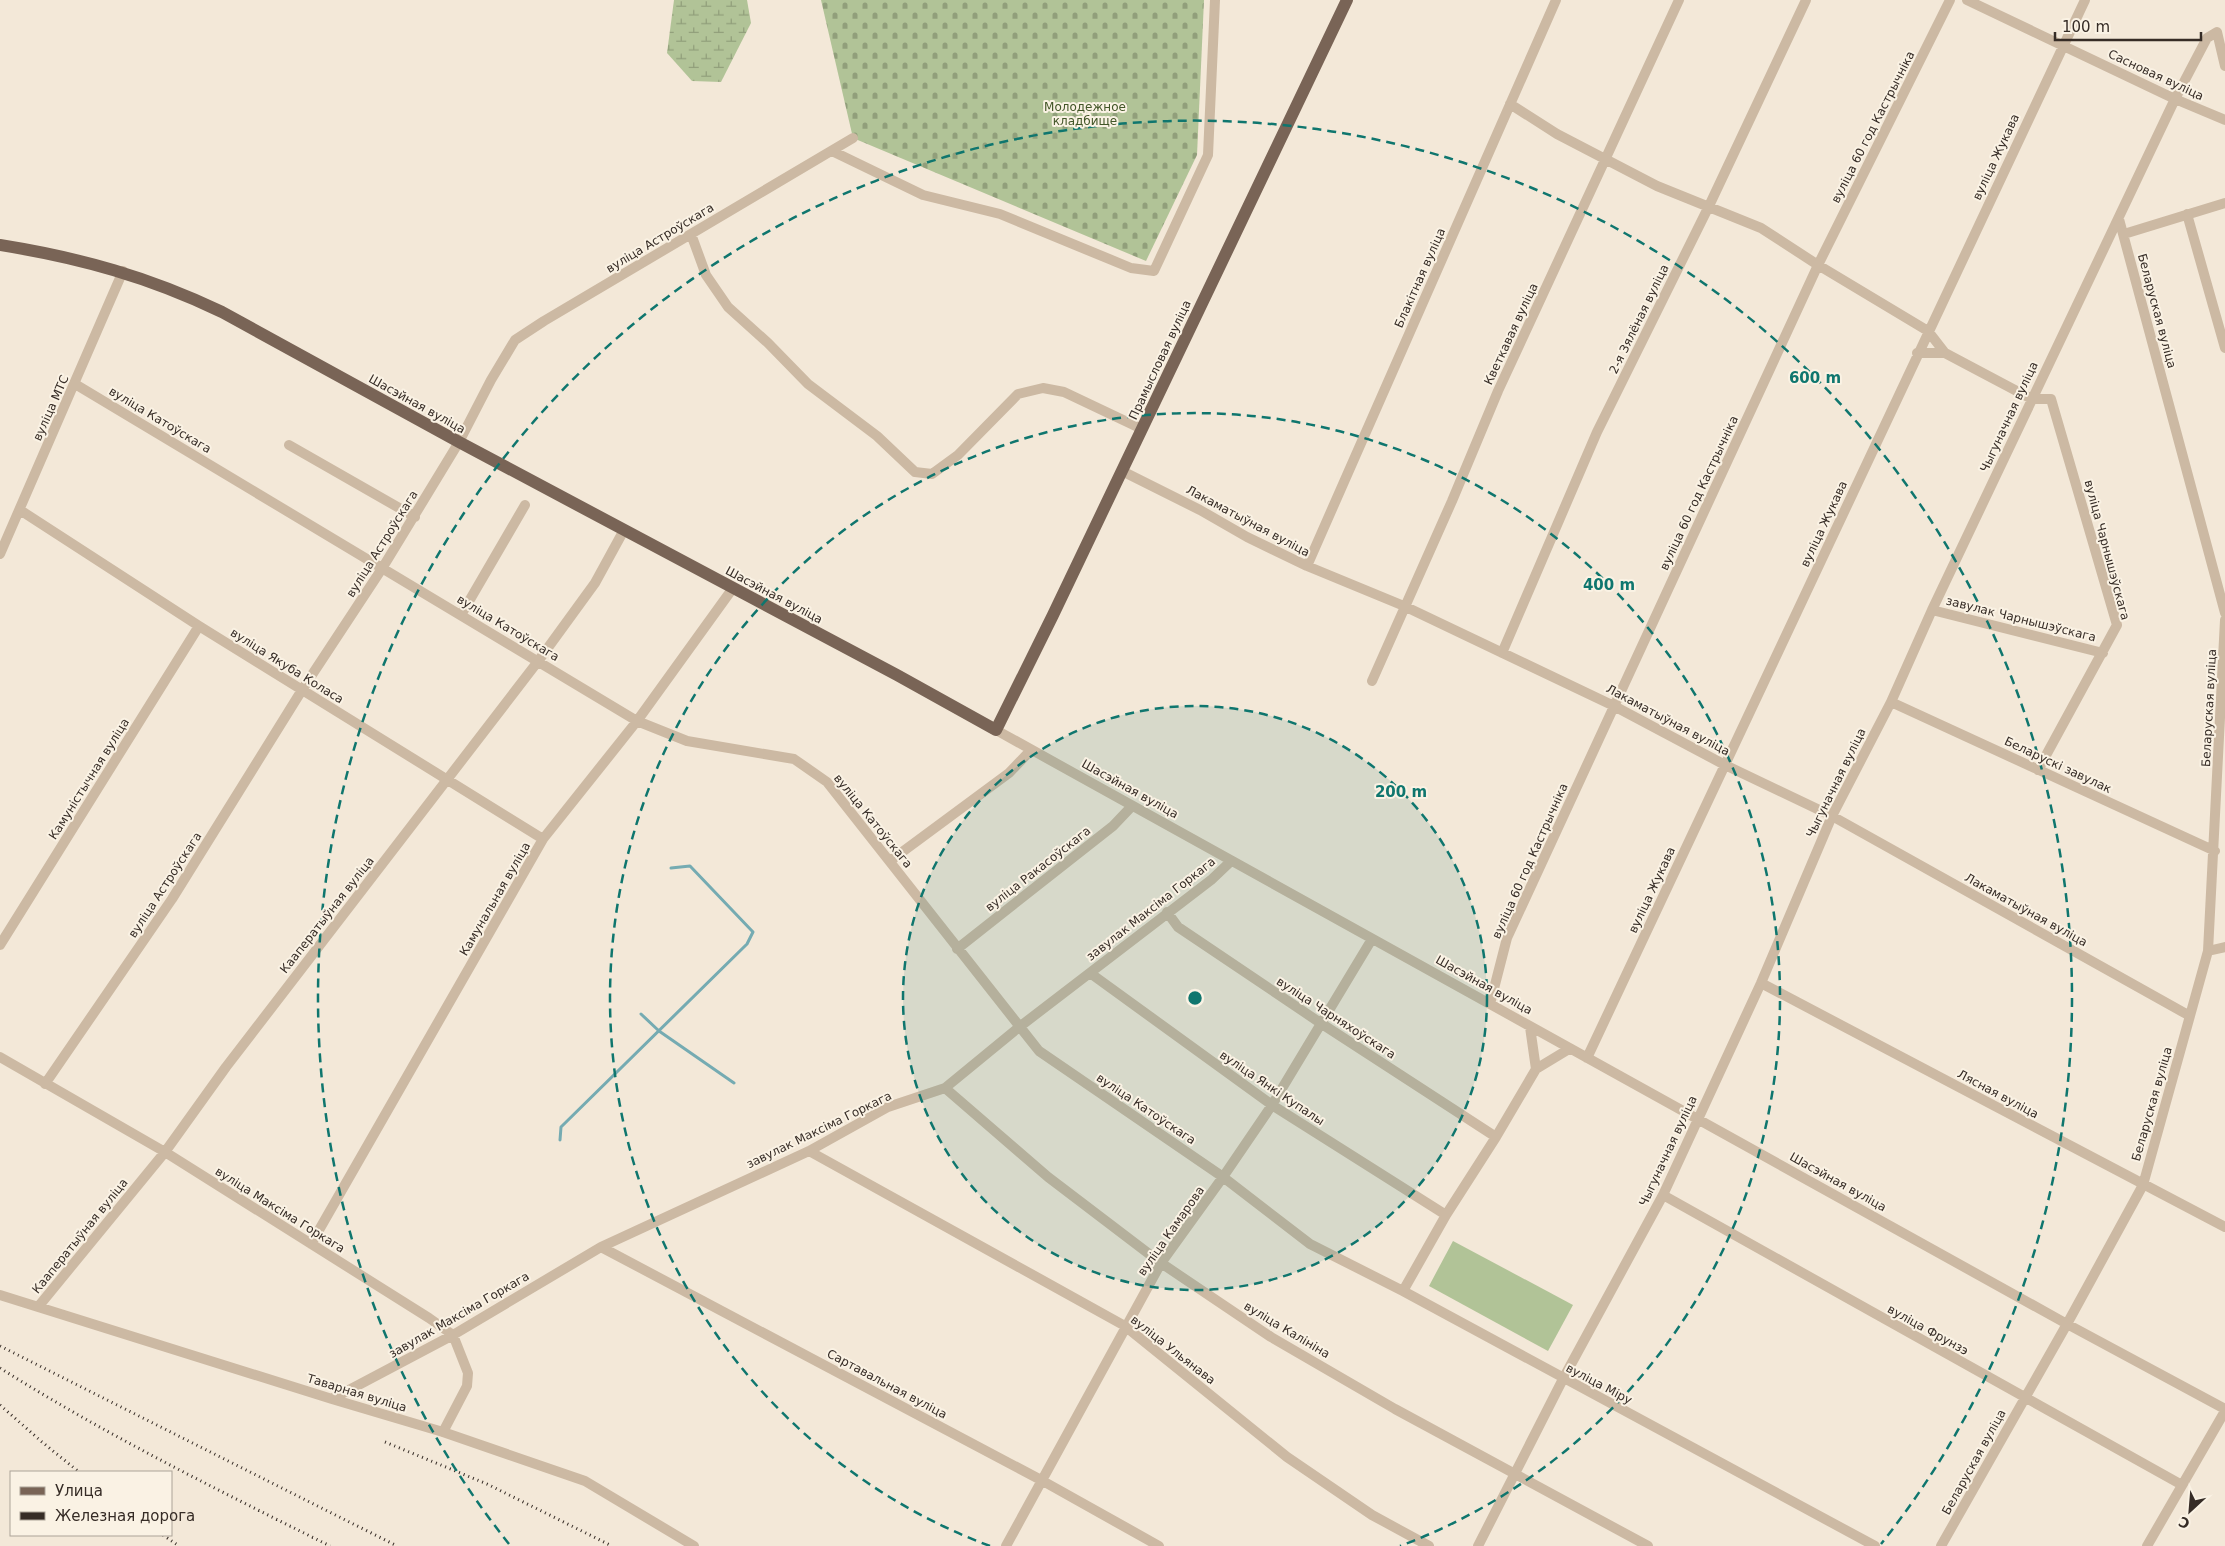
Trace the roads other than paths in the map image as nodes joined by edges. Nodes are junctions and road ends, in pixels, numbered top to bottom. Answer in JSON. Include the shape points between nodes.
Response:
{"nodes":[{"id":1,"x":1215,"y":0,"type":"edge"},
{"id":2,"x":1347,"y":0,"type":"edge"},
{"id":3,"x":1556,"y":0,"type":"edge"},
{"id":4,"x":1679,"y":0,"type":"edge"},
{"id":5,"x":1806,"y":0,"type":"edge"},
{"id":6,"x":1950,"y":0,"type":"edge"},
{"id":7,"x":1967,"y":0,"type":"edge"},
{"id":8,"x":2084,"y":0,"type":"edge"},
{"id":9,"x":2063,"y":45,"type":"junction"},
{"id":10,"x":2225,"y":66,"type":"edge"},
{"id":11,"x":2175,"y":99,"type":"junction"},
{"id":12,"x":1510,"y":104,"type":"junction"},
{"id":13,"x":2225,"y":120,"type":"edge"},
{"id":14,"x":853,"y":138,"type":"dead end"},
{"id":15,"x":832,"y":151,"type":"junction"},
{"id":16,"x":1606,"y":161,"type":"junction"},
{"id":17,"x":2225,"y":203,"type":"edge"},
{"id":18,"x":1709,"y":206,"type":"junction"},
{"id":19,"x":2187,"y":214,"type":"junction"},
{"id":20,"x":2119,"y":219,"type":"junction"},
{"id":21,"x":691,"y":234,"type":"junction"},
{"id":22,"x":2124,"y":234,"type":"junction"},
{"id":23,"x":0,"y":245,"type":"edge"},
{"id":24,"x":1818,"y":265,"type":"junction"},
{"id":25,"x":123,"y":271,"type":"junction"},
{"id":26,"x":1928,"y":331,"type":"junction"},
{"id":27,"x":2225,"y":348,"type":"edge"},
{"id":28,"x":1917,"y":353,"type":"junction"},
{"id":29,"x":1945,"y":353,"type":"junction"},
{"id":30,"x":75,"y":384,"type":"junction"},
{"id":31,"x":2032,"y":399,"type":"junction"},
{"id":32,"x":1142,"y":429,"type":"junction"},
{"id":33,"x":458,"y":442,"type":"junction"},
{"id":34,"x":289,"y":445,"type":"dead end"},
{"id":35,"x":1122,"y":471,"type":"junction"},
{"id":36,"x":525,"y":505,"type":"dead end"},
{"id":37,"x":20,"y":510,"type":"junction"},
{"id":38,"x":415,"y":517,"type":"junction"},
{"id":39,"x":624,"y":530,"type":"junction"},
{"id":40,"x":0,"y":554,"type":"edge"},
{"id":41,"x":1307,"y":566,"type":"junction"},
{"id":42,"x":384,"y":567,"type":"junction"},
{"id":43,"x":733,"y":588,"type":"junction"},
{"id":44,"x":1404,"y":606,"type":"junction"},
{"id":45,"x":1932,"y":610,"type":"junction"},
{"id":46,"x":2225,"y":613,"type":"edge"},
{"id":47,"x":461,"y":615,"type":"junction"},
{"id":48,"x":2225,"y":620,"type":"edge"},
{"id":49,"x":199,"y":626,"type":"junction"},
{"id":50,"x":1502,"y":653,"type":"junction"},
{"id":51,"x":2103,"y":653,"type":"junction"},
{"id":52,"x":538,"y":660,"type":"junction"},
{"id":53,"x":1372,"y":681,"type":"dead end"},
{"id":54,"x":302,"y":690,"type":"junction"},
{"id":55,"x":1891,"y":702,"type":"junction"},
{"id":56,"x":1614,"y":706,"type":"junction"},
{"id":57,"x":637,"y":721,"type":"junction"},
{"id":58,"x":996,"y":730,"type":"junction"},
{"id":59,"x":1032,"y":750,"type":"junction"},
{"id":60,"x":1725,"y":765,"type":"junction"},
{"id":61,"x":2038,"y":770,"type":"junction"},
{"id":62,"x":448,"y":780,"type":"junction"},
{"id":63,"x":1132,"y":806,"type":"junction"},
{"id":64,"x":1832,"y":816,"type":"junction"},
{"id":65,"x":544,"y":838,"type":"junction"},
{"id":66,"x":2215,"y":851,"type":"junction"},
{"id":67,"x":890,"y":861,"type":"junction"},
{"id":68,"x":1231,"y":861,"type":"junction"},
{"id":69,"x":1167,"y":912,"type":"junction"},
{"id":70,"x":1372,"y":939,"type":"junction"},
{"id":71,"x":0,"y":945,"type":"edge"},
{"id":72,"x":2225,"y":947,"type":"edge"},
{"id":73,"x":957,"y":949,"type":"junction"},
{"id":74,"x":2208,"y":951,"type":"junction"},
{"id":75,"x":1090,"y":973,"type":"junction"},
{"id":76,"x":1761,"y":983,"type":"junction"},
{"id":77,"x":1490,"y":1004,"type":"junction"},
{"id":78,"x":2190,"y":1016,"type":"junction"},
{"id":79,"x":1322,"y":1024,"type":"junction"},
{"id":80,"x":1530,"y":1027,"type":"junction"},
{"id":81,"x":1018,"y":1028,"type":"junction"},
{"id":82,"x":1570,"y":1048,"type":"junction"},
{"id":83,"x":0,"y":1058,"type":"edge"},
{"id":84,"x":1587,"y":1058,"type":"junction"},
{"id":85,"x":1536,"y":1069,"type":"junction"},
{"id":86,"x":45,"y":1084,"type":"junction"},
{"id":87,"x":945,"y":1088,"type":"junction"},
{"id":88,"x":1272,"y":1105,"type":"junction"},
{"id":89,"x":1697,"y":1119,"type":"junction"},
{"id":90,"x":1496,"y":1137,"type":"junction"},
{"id":91,"x":809,"y":1151,"type":"junction"},
{"id":92,"x":165,"y":1152,"type":"junction"},
{"id":93,"x":1223,"y":1177,"type":"junction"},
{"id":94,"x":2142,"y":1185,"type":"junction"},
{"id":95,"x":1663,"y":1195,"type":"junction"},
{"id":96,"x":1446,"y":1215,"type":"junction"},
{"id":97,"x":2225,"y":1227,"type":"edge"},
{"id":98,"x":311,"y":1244,"type":"junction"},
{"id":99,"x":1310,"y":1244,"type":"joint"},
{"id":100,"x":601,"y":1247,"type":"junction"},
{"id":101,"x":1161,"y":1263,"type":"junction"},
{"id":102,"x":1402,"y":1291,"type":"junction"},
{"id":103,"x":0,"y":1295,"type":"edge"},
{"id":104,"x":38,"y":1307,"type":"junction"},
{"id":105,"x":2067,"y":1324,"type":"junction"},
{"id":106,"x":1125,"y":1326,"type":"junction"},
{"id":107,"x":453,"y":1335,"type":"junction"},
{"id":108,"x":1563,"y":1379,"type":"junction"},
{"id":109,"x":332,"y":1399,"type":"junction"},
{"id":110,"x":2024,"y":1399,"type":"junction"},
{"id":111,"x":2225,"y":1410,"type":"edge"},
{"id":112,"x":443,"y":1432,"type":"junction"},
{"id":113,"x":1516,"y":1473,"type":"junction"},
{"id":114,"x":1041,"y":1480,"type":"junction"},
{"id":115,"x":2182,"y":1485,"type":"junction"},
{"id":116,"x":694,"y":1546,"type":"edge"},
{"id":117,"x":1006,"y":1546,"type":"edge"},
{"id":118,"x":1159,"y":1546,"type":"edge"},
{"id":119,"x":1429,"y":1546,"type":"edge"},
{"id":120,"x":1478,"y":1546,"type":"edge"},
{"id":121,"x":1648,"y":1546,"type":"edge"},
{"id":122,"x":1875,"y":1546,"type":"edge"},
{"id":123,"x":1941,"y":1546,"type":"edge"},
{"id":124,"x":2147,"y":1546,"type":"edge"}],
"edges":[{"from":1,"to":15,"type":"street","via":[[1208,155],[1154,271],[1131,268],[1000,214],[923,195]]},
{"from":2,"to":32,"type":"main road","name":"Прамысловая вуліца"},
{"from":3,"to":12,"type":"street","name":"Блакітная вуліца"},
{"from":4,"to":16,"type":"street","name":"Кветкавая вуліца"},
{"from":5,"to":18,"type":"street","name":"2-я Зялёная вуліца"},
{"from":6,"to":24,"type":"street","name":"вуліца 60 год Кастрычніка"},
{"from":7,"to":9,"type":"street","name":"Сасновая вуліца"},
{"from":8,"to":9,"type":"street","name":"вуліца Жукава"},
{"from":9,"to":11,"type":"street","name":"Сасновая вуліца"},
{"from":9,"to":26,"type":"street","name":"вуліца Жукава"},
{"from":10,"to":11,"type":"street","name":"Чыгуначная вуліца","via":[[2216,32],[2207,38]]},
{"from":11,"to":13,"type":"street","name":"Сасновая вуліца"},
{"from":11,"to":20,"type":"street","name":"Чыгуначная вуліца"},
{"from":12,"to":16,"type":"street"},
{"from":12,"to":41,"type":"street","name":"Блакітная вуліца"},
{"from":14,"to":15,"type":"street","name":"вуліца Астроўскага"},
{"from":15,"to":21,"type":"street","name":"вуліца Астроўскага"},
{"from":16,"to":18,"type":"street"},
{"from":16,"to":44,"type":"street","name":"Кветкавая вуліца","via":[[1498,391]]},
{"from":17,"to":19,"type":"street"},
{"from":18,"to":24,"type":"street","via":[[1761,228]]},
{"from":18,"to":50,"type":"street","name":"2-я Зялёная вуліца","via":[[1597,432]]},
{"from":19,"to":22,"type":"street"},
{"from":19,"to":27,"type":"street"},
{"from":20,"to":22,"type":"street","name":"Беларуская вуліца"},
{"from":20,"to":31,"type":"street","name":"Чыгуначная вуліца"},
{"from":21,"to":32,"type":"street","via":[[706,275],[728,308],[808,384],[877,436],[915,472],[932,474],[958,455],[1018,394],[1043,388],[1064,392]]},
{"from":21,"to":33,"type":"street","name":"вуліца Астроўскага","via":[[515,340]]},
{"from":22,"to":46,"type":"street","name":"Беларуская вуліца"},
{"from":23,"to":25,"type":"main road","name":"Шасэйная вуліца"},
{"from":24,"to":26,"type":"street"},
{"from":24,"to":56,"type":"street","name":"вуліца 60 год Кастрычніка"},
{"from":25,"to":30,"type":"street","name":"вуліца МТС"},
{"from":25,"to":33,"type":"main road","name":"Шасэйная вуліца","via":[[222,312]]},
{"from":26,"to":28,"type":"street","name":"вуліца Жукава"},
{"from":26,"to":29,"type":"street"},
{"from":28,"to":29,"type":"street"},
{"from":28,"to":60,"type":"street","name":"вуліца Жукава"},
{"from":29,"to":31,"type":"street"},
{"from":30,"to":37,"type":"street","name":"вуліца МТС"},
{"from":30,"to":42,"type":"street","name":"вуліца Катоўскага"},
{"from":31,"to":45,"type":"street","name":"Чыгуначная вуліца"},
{"from":31,"to":51,"type":"street","name":"вуліца Чарнышэўскага","via":[[2051,399],[2117,625]]},
{"from":32,"to":35,"type":"main road","name":"Прамысловая вуліца"},
{"from":33,"to":38,"type":"street","name":"вуліца Астроўскага"},
{"from":33,"to":39,"type":"main road","name":"Шасэйная вуліца"},
{"from":34,"to":38,"type":"street"},
{"from":35,"to":41,"type":"street","name":"Лакаматыўная вуліца"},
{"from":35,"to":58,"type":"main road","name":"Прамысловая вуліца"},
{"from":36,"to":47,"type":"street"},
{"from":37,"to":40,"type":"street","name":"вуліца МТС"},
{"from":37,"to":49,"type":"street","name":"вуліца Якуба Коласа"},
{"from":38,"to":42,"type":"street","name":"вуліца Астроўскага"},
{"from":39,"to":43,"type":"main road","name":"Шасэйная вуліца"},
{"from":39,"to":52,"type":"street","name":"Кааператыўная вуліца","via":[[595,583]]},
{"from":41,"to":44,"type":"street","name":"Лакаматыўная вуліца"},
{"from":42,"to":47,"type":"street","name":"вуліца Катоўскага"},
{"from":42,"to":54,"type":"street","name":"вуліца Астроўскага"},
{"from":43,"to":57,"type":"street","name":"Камунальная вуліца"},
{"from":43,"to":58,"type":"main road","name":"Шасэйная вуліца"},
{"from":44,"to":50,"type":"street","name":"Лакаматыўная вуліца"},
{"from":44,"to":53,"type":"street","name":"Кветкавая вуліца"},
{"from":45,"to":51,"type":"street","name":"завулак Чарнышэўскага"},
{"from":45,"to":55,"type":"street","name":"Чыгуначная вуліца"},
{"from":47,"to":52,"type":"street","name":"вуліца Катоўскага"},
{"from":48,"to":66,"type":"street","name":"Беларуская вуліца"},
{"from":49,"to":54,"type":"street","name":"вуліца Якуба Коласа"},
{"from":49,"to":71,"type":"street","name":"Камуністычная вуліца"},
{"from":50,"to":56,"type":"street","name":"Лакаматыўная вуліца"},
{"from":51,"to":61,"type":"street","name":"вуліца Чарнышэўскага"},
{"from":52,"to":57,"type":"street","name":"вуліца Катоўскага"},
{"from":52,"to":62,"type":"street","name":"Кааператыўная вуліца"},
{"from":54,"to":62,"type":"street","name":"вуліца Якуба Коласа"},
{"from":54,"to":86,"type":"street","name":"вуліца Астроўскага","via":[[172,899]]},
{"from":55,"to":61,"type":"street","name":"Беларускі завулак"},
{"from":55,"to":64,"type":"street","name":"Чыгуначная вуліца"},
{"from":56,"to":60,"type":"street","name":"Лакаматыўная вуліца"},
{"from":56,"to":77,"type":"street","name":"вуліца 60 год Кастрычніка","via":[[1507,938]]},
{"from":57,"to":65,"type":"street","name":"Камунальная вуліца"},
{"from":57,"to":67,"type":"street","name":"вуліца Катоўскага","via":[[686,741],[794,759],[827,782]]},
{"from":58,"to":59,"type":"street","name":"Шасэйная вуліца"},
{"from":59,"to":63,"type":"street","name":"Шасэйная вуліца"},
{"from":59,"to":67,"type":"street","via":[[1009,773]]},
{"from":60,"to":64,"type":"street","name":"Лакаматыўная вуліца"},
{"from":60,"to":84,"type":"street","name":"вуліца Жукава"},
{"from":61,"to":66,"type":"street","name":"Беларускі завулак"},
{"from":62,"to":65,"type":"street","name":"вуліца Якуба Коласа"},
{"from":62,"to":92,"type":"street","name":"Кааператыўная вуліца","via":[[226,1067]]},
{"from":63,"to":68,"type":"street","name":"Шасэйная вуліца"},
{"from":63,"to":73,"type":"street","name":"вуліца Ракасоўскага","via":[[1113,826]]},
{"from":64,"to":76,"type":"street","name":"Чыгуначная вуліца"},
{"from":64,"to":78,"type":"street","name":"Лакаматыўная вуліца"},
{"from":65,"to":98,"type":"street","name":"Камунальная вуліца"},
{"from":66,"to":74,"type":"street","name":"Беларуская вуліца"},
{"from":67,"to":73,"type":"street","name":"вуліца Катоўскага"},
{"from":68,"to":69,"type":"street","name":"завулак Максіма Горкага"},
{"from":68,"to":70,"type":"street","name":"Шасэйная вуліца"},
{"from":69,"to":75,"type":"street","name":"завулак Максіма Горкага"},
{"from":69,"to":79,"type":"street","name":"вуліца Чарняхоўскага","via":[[1178,927]]},
{"from":70,"to":77,"type":"street","name":"Шасэйная вуліца"},
{"from":70,"to":79,"type":"street","name":"вуліца Камарова"},
{"from":72,"to":74,"type":"street"},
{"from":73,"to":81,"type":"street","name":"вуліца Катоўскага"},
{"from":74,"to":78,"type":"street","name":"Беларуская вуліца"},
{"from":75,"to":81,"type":"street","name":"завулак Максіма Горкага"},
{"from":75,"to":88,"type":"street","name":"вуліца Янкі Купалы"},
{"from":76,"to":89,"type":"street","name":"Чыгуначная вуліца"},
{"from":76,"to":94,"type":"street","name":"Лясная вуліца"},
{"from":77,"to":80,"type":"street","name":"Шасэйная вуліца"},
{"from":78,"to":94,"type":"street","name":"Беларуская вуліца"},
{"from":79,"to":88,"type":"street","name":"вуліца Камарова"},
{"from":79,"to":90,"type":"street","name":"вуліца Чарняхоўскага"},
{"from":80,"to":82,"type":"street","name":"Шасэйная вуліца"},
{"from":80,"to":85,"type":"street"},
{"from":81,"to":87,"type":"street","name":"завулак Максіма Горкага"},
{"from":81,"to":93,"type":"street","name":"вуліца Катоўскага","via":[[1038,1051]]},
{"from":82,"to":84,"type":"street","name":"Шасэйная вуліца"},
{"from":82,"to":85,"type":"street"},
{"from":83,"to":86,"type":"street","name":"вуліца Максіма Горкага"},
{"from":84,"to":89,"type":"street","name":"Шасэйная вуліца"},
{"from":85,"to":90,"type":"street"},
{"from":86,"to":92,"type":"street","name":"вуліца Максіма Горкага"},
{"from":87,"to":91,"type":"street","name":"завулак Максіма Горкага","via":[[888,1107]]},
{"from":87,"to":101,"type":"street","name":"вуліца Калініна","via":[[1048,1176]]},
{"from":88,"to":93,"type":"street","name":"вуліца Камарова"},
{"from":88,"to":96,"type":"street","name":"вуліца Янкі Купалы"},
{"from":89,"to":95,"type":"street","name":"Чыгуначная вуліца"},
{"from":89,"to":105,"type":"street","name":"Шасэйная вуліца"},
{"from":90,"to":96,"type":"street"},
{"from":91,"to":100,"type":"street","name":"завулак Максіма Горкага"},
{"from":91,"to":106,"type":"street","name":"вуліца Ульянава"},
{"from":92,"to":98,"type":"street","name":"вуліца Максіма Горкага"},
{"from":92,"to":104,"type":"street","name":"Кааператыўная вуліца"},
{"from":93,"to":99,"type":"street","name":"вуліца Катоўскага"},
{"from":93,"to":101,"type":"street","name":"вуліца Камарова"},
{"from":94,"to":97,"type":"street","name":"Лясная вуліца"},
{"from":94,"to":105,"type":"street","name":"Беларуская вуліца"},
{"from":95,"to":108,"type":"street","name":"Чыгуначная вуліца"},
{"from":95,"to":110,"type":"street","name":"вуліца Фрунзэ"},
{"from":96,"to":102,"type":"street"},
{"from":98,"to":107,"type":"street","name":"вуліца Максіма Горкага"},
{"from":99,"to":102,"type":"street","name":"вуліца Міру"},
{"from":100,"to":107,"type":"street","name":"завулак Максіма Горкага"},
{"from":100,"to":114,"type":"street","name":"Сартавальная вуліца"},
{"from":101,"to":106,"type":"street","name":"вуліца Камарова"},
{"from":101,"to":113,"type":"street","name":"вуліца Калініна","via":[[1271,1337],[1395,1409]]},
{"from":102,"to":108,"type":"street","name":"вуліца Міру"},
{"from":103,"to":104,"type":"street","name":"Таварная вуліца"},
{"from":104,"to":109,"type":"street","name":"Таварная вуліца"},
{"from":105,"to":110,"type":"street","name":"Беларуская вуліца"},
{"from":105,"to":111,"type":"street","name":"Шасэйная вуліца"},
{"from":106,"to":114,"type":"street","name":"вуліца Камарова"},
{"from":106,"to":119,"type":"street","name":"вуліца Ульянава","via":[[1287,1457],[1372,1515]]},
{"from":107,"to":109,"type":"street","name":"завулак Максіма Горкага"},
{"from":107,"to":112,"type":"street","via":[[468,1373],[467,1386]]},
{"from":108,"to":113,"type":"street","name":"Чыгуначная вуліца"},
{"from":108,"to":122,"type":"street","name":"вуліца Міру"},
{"from":109,"to":112,"type":"street","name":"Таварная вуліца"},
{"from":110,"to":115,"type":"street","name":"вуліца Фрунзэ"},
{"from":110,"to":123,"type":"street","name":"Беларуская вуліца"},
{"from":111,"to":115,"type":"street"},
{"from":112,"to":116,"type":"street","name":"Таварная вуліца","via":[[585,1481]]},
{"from":113,"to":120,"type":"street","name":"Чыгуначная вуліца"},
{"from":113,"to":121,"type":"street","name":"вуліца Калініна"},
{"from":114,"to":117,"type":"street","name":"вуліца Камарова"},
{"from":114,"to":118,"type":"street","name":"Сартавальная вуліца"},
{"from":115,"to":124,"type":"street"}]}
